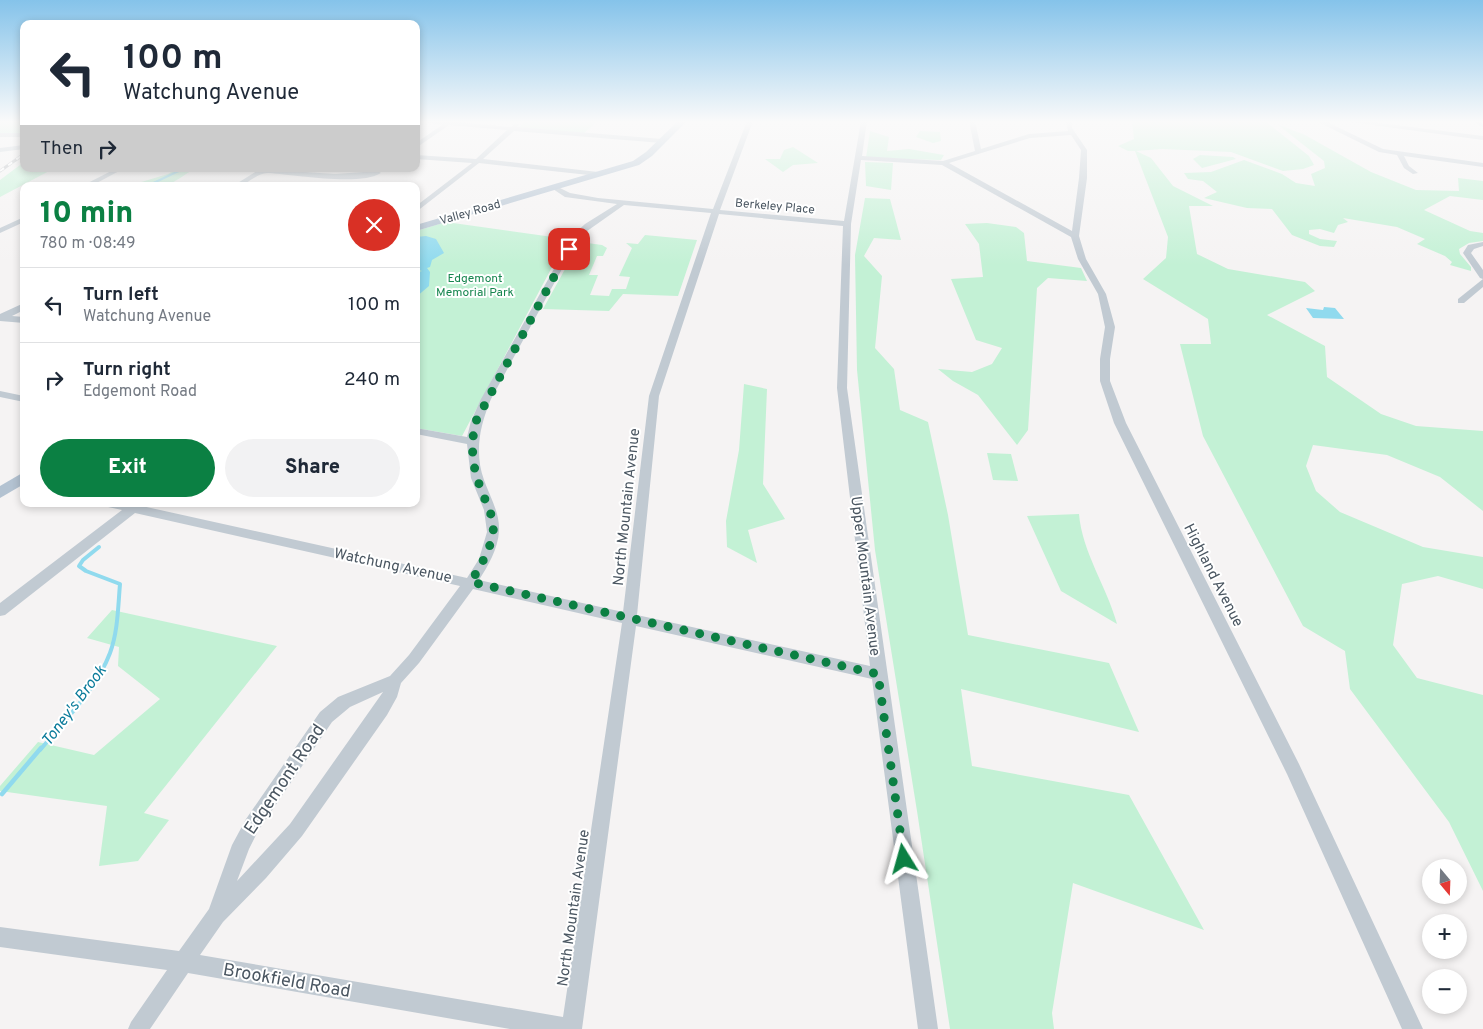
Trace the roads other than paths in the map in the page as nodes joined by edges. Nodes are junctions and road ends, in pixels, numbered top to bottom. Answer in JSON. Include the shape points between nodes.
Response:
{"nodes":[{"id":1,"x":468,"y":169,"type":"edge"},
{"id":2,"x":548,"y":169,"type":"edge"},
{"id":3,"x":615,"y":169,"type":"edge"},
{"id":4,"x":733,"y":169,"type":"edge"},
{"id":5,"x":856,"y":169,"type":"edge"},
{"id":6,"x":954,"y":169,"type":"edge"},
{"id":7,"x":1083,"y":169,"type":"edge"},
{"id":8,"x":1409,"y":169,"type":"edge"},
{"id":9,"x":114,"y":172,"type":"edge"},
{"id":10,"x":262,"y":172,"type":"edge"},
{"id":11,"x":282,"y":172,"type":"edge"},
{"id":12,"x":379,"y":172,"type":"edge"},
{"id":13,"x":1415,"y":173,"type":"dead end"},
{"id":14,"x":598,"y":174,"type":"junction"},
{"id":15,"x":94,"y":182,"type":"edge"},
{"id":16,"x":244,"y":182,"type":"edge"},
{"id":17,"x":554,"y":187,"type":"junction"},
{"id":18,"x":420,"y":203,"type":"edge"},
{"id":19,"x":622,"y":203,"type":"junction"},
{"id":20,"x":717,"y":212,"type":"junction"},
{"id":21,"x":20,"y":221,"type":"edge"},
{"id":22,"x":846,"y":224,"type":"junction"},
{"id":23,"x":420,"y":227,"type":"edge"},
{"id":24,"x":0,"y":231,"type":"edge"},
{"id":25,"x":1075,"y":236,"type":"junction"},
{"id":26,"x":1483,"y":244,"type":"edge"},
{"id":27,"x":1483,"y":276,"type":"edge"},
{"id":28,"x":1483,"y":282,"type":"edge"},
{"id":29,"x":1461,"y":302,"type":"dead end"},
{"id":30,"x":20,"y":308,"type":"edge"},
{"id":31,"x":1,"y":317,"type":"edge"},
{"id":32,"x":20,"y":319,"type":"edge"},
{"id":33,"x":0,"y":394,"type":"edge"},
{"id":34,"x":20,"y":398,"type":"edge"},
{"id":35,"x":420,"y":432,"type":"edge"},
{"id":36,"x":472,"y":441,"type":"junction"},
{"id":37,"x":128,"y":507,"type":"edge"},
{"id":38,"x":133,"y":508,"type":"junction"},
{"id":39,"x":471,"y":582,"type":"junction"},
{"id":40,"x":0,"y":611,"type":"edge"},
{"id":41,"x":630,"y":618,"type":"junction"},
{"id":42,"x":878,"y":674,"type":"junction"},
{"id":43,"x":395,"y":680,"type":"junction"},
{"id":44,"x":216,"y":915,"type":"junction"},
{"id":45,"x":0,"y":937,"type":"edge"},
{"id":46,"x":184,"y":962,"type":"junction"},
{"id":47,"x":572,"y":1028,"type":"edge"},
{"id":48,"x":138,"y":1029,"type":"edge"},
{"id":49,"x":928,"y":1029,"type":"edge"},
{"id":50,"x":1413,"y":1029,"type":"edge"}],
"edges":[{"from":1,"to":18,"type":"street"},
{"from":2,"to":14,"type":"street"},
{"from":3,"to":14,"type":"main road","name":"Valley Road"},
{"from":4,"to":20,"type":"street","name":"North Mountain Avenue"},
{"from":5,"to":22,"type":"street","name":"Upper Mountain Avenue"},
{"from":6,"to":25,"type":"street"},
{"from":7,"to":25,"type":"street","name":"Highland Avenue"},
{"from":8,"to":13,"type":"street"},
{"from":9,"to":15,"type":"street"},
{"from":10,"to":16,"type":"street"},
{"from":11,"to":12,"type":"street","via":[[363,181]]},
{"from":14,"to":17,"type":"main road","name":"Valley Road"},
{"from":17,"to":19,"type":"street","name":"Berkeley Place","via":[[573,196]]},
{"from":17,"to":23,"type":"main road","name":"Valley Road"},
{"from":19,"to":20,"type":"street","name":"Berkeley Place"},
{"from":19,"to":36,"type":"street","name":"Edgemont Road","via":[[577,235],[483,405]]},
{"from":20,"to":22,"type":"street","name":"Berkeley Place"},
{"from":20,"to":41,"type":"street","name":"North Mountain Avenue","via":[[702,248],[654,396]]},
{"from":21,"to":24,"type":"street"},
{"from":22,"to":42,"type":"street","name":"Upper Mountain Avenue","via":[[842,388]]},
{"from":25,"to":50,"type":"street","name":"Highland Avenue","via":[[1082,259],[1102,294],[1110,328],[1105,359],[1106,381],[1120,423],[1293,769]]},
{"from":26,"to":27,"type":"street","via":[[1470,247],[1467,253]]},
{"from":28,"to":29,"type":"street"},
{"from":30,"to":31,"type":"street"},
{"from":31,"to":32,"type":"street"},
{"from":33,"to":34,"type":"street"},
{"from":35,"to":36,"type":"street"},
{"from":36,"to":39,"type":"street","name":"Edgemont Road","via":[[474,466],[490,510],[493,532],[485,558]]},
{"from":37,"to":38,"type":"street","name":"Watchung Avenue"},
{"from":38,"to":39,"type":"street","name":"Watchung Avenue"},
{"from":38,"to":40,"type":"street"},
{"from":39,"to":41,"type":"street","name":"Watchung Avenue"},
{"from":39,"to":43,"type":"street","name":"Edgemont Road"},
{"from":41,"to":42,"type":"street","name":"Watchung Avenue"},
{"from":41,"to":47,"type":"street","name":"North Mountain Avenue"},
{"from":42,"to":49,"type":"street","name":"Upper Mountain Avenue"},
{"from":43,"to":44,"type":"street","name":"Edgemont Road","via":[[381,710],[318,802],[260,872]]},
{"from":43,"to":44,"type":"street","name":"Edgemont Road","via":[[344,702],[326,717],[240,845]]},
{"from":44,"to":46,"type":"street","name":"Edgemont Road"},
{"from":45,"to":46,"type":"street","name":"Brookfield Road"},
{"from":46,"to":47,"type":"street","name":"Brookfield Road"},
{"from":46,"to":48,"type":"street","name":"Edgemont Road"}]}
